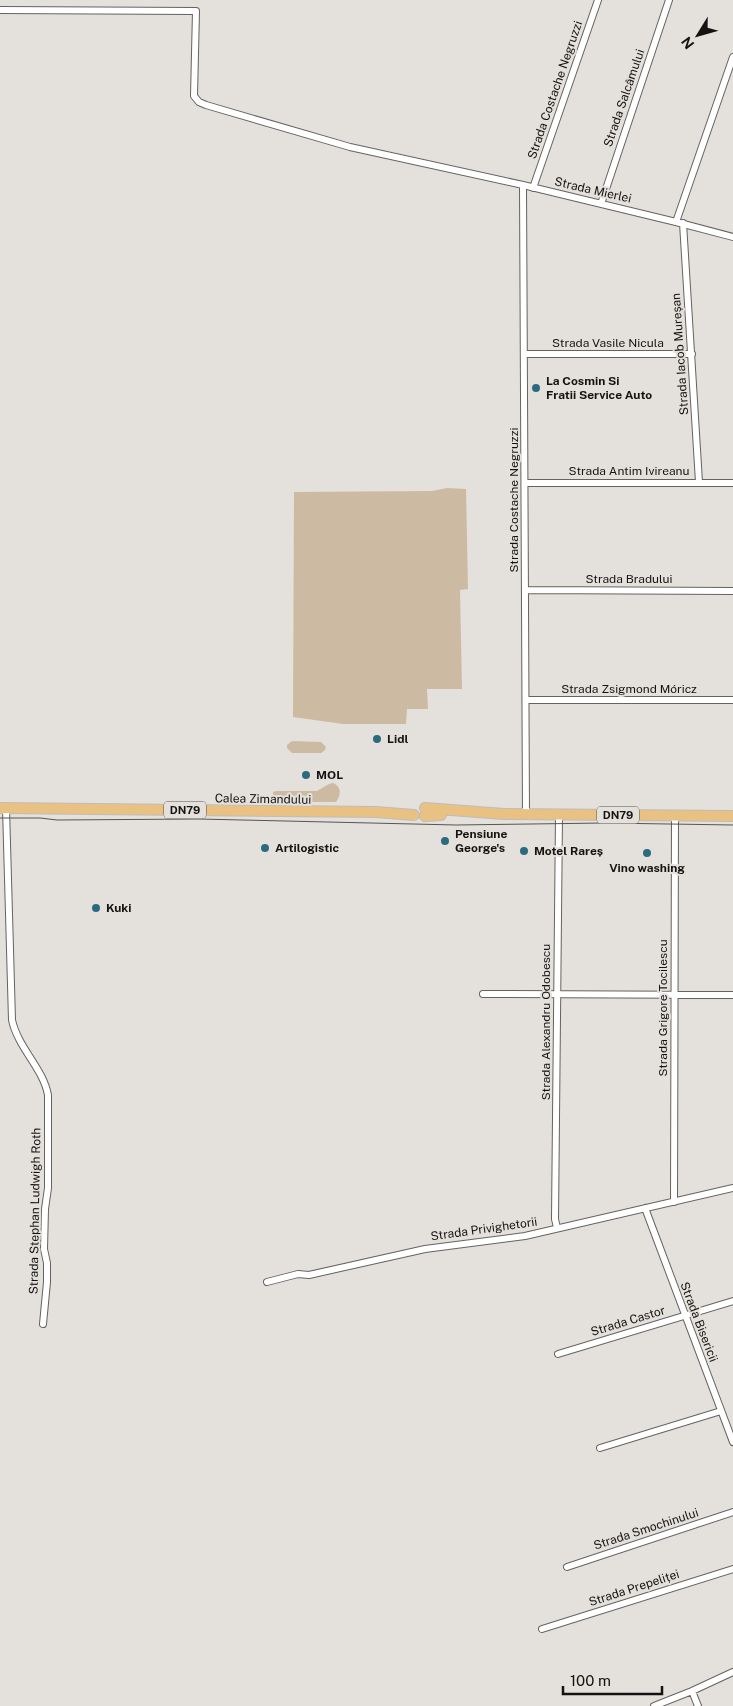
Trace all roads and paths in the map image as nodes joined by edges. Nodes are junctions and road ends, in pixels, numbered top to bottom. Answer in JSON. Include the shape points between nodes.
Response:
{"nodes":[{"id":1,"x":598,"y":0,"type":"edge"},
{"id":2,"x":669,"y":0,"type":"edge"},
{"id":3,"x":0,"y":10,"type":"edge"},
{"id":4,"x":733,"y":57,"type":"edge"},
{"id":5,"x":523,"y":185,"type":"junction"},
{"id":6,"x":533,"y":188,"type":"junction"},
{"id":7,"x":601,"y":204,"type":"junction"},
{"id":8,"x":680,"y":222,"type":"junction"},
{"id":9,"x":733,"y":237,"type":"edge"},
{"id":10,"x":524,"y":354,"type":"junction"},
{"id":11,"x":692,"y":354,"type":"junction"},
{"id":12,"x":699,"y":482,"type":"junction"},
{"id":13,"x":525,"y":483,"type":"junction"},
{"id":14,"x":733,"y":483,"type":"edge"},
{"id":15,"x":525,"y":590,"type":"junction"},
{"id":16,"x":733,"y":591,"type":"edge"},
{"id":17,"x":526,"y":700,"type":"junction"},
{"id":18,"x":733,"y":700,"type":"edge"},
{"id":19,"x":3,"y":808,"type":"edge"},
{"id":20,"x":526,"y":814,"type":"junction"},
{"id":21,"x":559,"y":814,"type":"junction"},
{"id":22,"x":675,"y":815,"type":"junction"},
{"id":23,"x":733,"y":816,"type":"edge"},
{"id":24,"x":483,"y":994,"type":"dead end"},
{"id":25,"x":557,"y":994,"type":"junction"},
{"id":26,"x":674,"y":994,"type":"junction"},
{"id":27,"x":733,"y":995,"type":"edge"},
{"id":28,"x":732,"y":1190,"type":"edge"},
{"id":29,"x":674,"y":1202,"type":"junction"},
{"id":30,"x":645,"y":1208,"type":"junction"},
{"id":31,"x":558,"y":1228,"type":"junction"},
{"id":32,"x":267,"y":1282,"type":"dead end"},
{"id":33,"x":733,"y":1301,"type":"edge"},
{"id":34,"x":684,"y":1315,"type":"junction"},
{"id":35,"x":43,"y":1324,"type":"dead end"},
{"id":36,"x":558,"y":1354,"type":"dead end"},
{"id":37,"x":721,"y":1411,"type":"junction"},
{"id":38,"x":733,"y":1419,"type":"edge"},
{"id":39,"x":725,"y":1421,"type":"junction"},
{"id":40,"x":733,"y":1442,"type":"edge"},
{"id":41,"x":600,"y":1448,"type":"dead end"},
{"id":42,"x":733,"y":1512,"type":"edge"},
{"id":43,"x":567,"y":1567,"type":"dead end"},
{"id":44,"x":733,"y":1569,"type":"edge"},
{"id":45,"x":542,"y":1629,"type":"dead end"},
{"id":46,"x":733,"y":1672,"type":"edge"},
{"id":47,"x":692,"y":1691,"type":"junction"},
{"id":48,"x":654,"y":1706,"type":"edge"},
{"id":49,"x":698,"y":1706,"type":"edge"}],
"edges":[{"from":1,"to":6,"type":"street","name":"Strada Costache Negruzzi"},
{"from":2,"to":7,"type":"street","name":"Strada Salcâmului"},
{"from":3,"to":5,"type":"street","name":"Strada Mierlei","via":[[196,11],[194,92],[199,102],[350,146]]},
{"from":4,"to":8,"type":"street","name":"Strada Iacob Mureșan"},
{"from":5,"to":6,"type":"street","name":"Strada Mierlei"},
{"from":5,"to":10,"type":"street","name":"Strada Costache Negruzzi"},
{"from":6,"to":7,"type":"street","name":"Strada Mierlei"},
{"from":7,"to":8,"type":"street","name":"Strada Mierlei"},
{"from":8,"to":9,"type":"street","name":"Strada Mierlei"},
{"from":8,"to":11,"type":"street","name":"Strada Iacob Mureșan"},
{"from":10,"to":11,"type":"street","name":"Strada Vasile Nicula"},
{"from":10,"to":13,"type":"street","name":"Strada Costache Negruzzi"},
{"from":11,"to":12,"type":"street","name":"Strada Iacob Mureșan"},
{"from":12,"to":13,"type":"street","name":"Strada Antim Ivireanu"},
{"from":12,"to":14,"type":"street","name":"Strada Antim Ivireanu"},
{"from":13,"to":15,"type":"street","name":"Strada Costache Negruzzi"},
{"from":15,"to":16,"type":"street","name":"Strada Bradului"},
{"from":15,"to":17,"type":"street","name":"Strada Costache Negruzzi"},
{"from":17,"to":18,"type":"street","name":"Strada Zsigmond Móricz"},
{"from":17,"to":20,"type":"street","name":"Strada Costache Negruzzi"},
{"from":19,"to":20,"type":"main road","name":"Calea Zimandului","number":"DN79"},
{"from":19,"to":35,"type":"street","name":"Strada Stephan Ludwigh Roth","via":[[12,1020],[46,1083],[48,1095],[44,1250],[47,1282]]},
{"from":20,"to":21,"type":"main road","number":"DN79"},
{"from":21,"to":22,"type":"main road","number":"DN79"},
{"from":21,"to":25,"type":"street","name":"Strada Alexandru Odobescu"},
{"from":22,"to":23,"type":"main road","number":"DN79"},
{"from":22,"to":26,"type":"street","name":"Strada Grigore Tocilescu"},
{"from":24,"to":25,"type":"street"},
{"from":25,"to":26,"type":"street"},
{"from":25,"to":31,"type":"street","name":"Strada Alexandru Odobescu","via":[[555,1219]]},
{"from":26,"to":27,"type":"street"},
{"from":26,"to":29,"type":"street","name":"Strada Grigore Tocilescu"},
{"from":28,"to":29,"type":"street","name":"Strada Privighetorii"},
{"from":29,"to":30,"type":"street","name":"Strada Privighetorii"},
{"from":30,"to":31,"type":"street","name":"Strada Privighetorii"},
{"from":30,"to":34,"type":"street","name":"Strada Bisericii"},
{"from":31,"to":32,"type":"street","name":"Strada Privighetorii","via":[[525,1236],[425,1249]]},
{"from":33,"to":34,"type":"street","name":"Strada Castor"},
{"from":34,"to":36,"type":"street","name":"Strada Castor"},
{"from":34,"to":37,"type":"street","name":"Strada Bisericii"},
{"from":37,"to":39,"type":"street","name":"Strada Bisericii"},
{"from":37,"to":41,"type":"street"},
{"from":38,"to":39,"type":"street"},
{"from":39,"to":40,"type":"street","name":"Strada Bisericii"},
{"from":42,"to":43,"type":"street","name":"Strada Smochinului"},
{"from":44,"to":45,"type":"street","name":"Strada Prepeliței"},
{"from":46,"to":47,"type":"street"},
{"from":47,"to":48,"type":"street"},
{"from":47,"to":49,"type":"street"}]}
